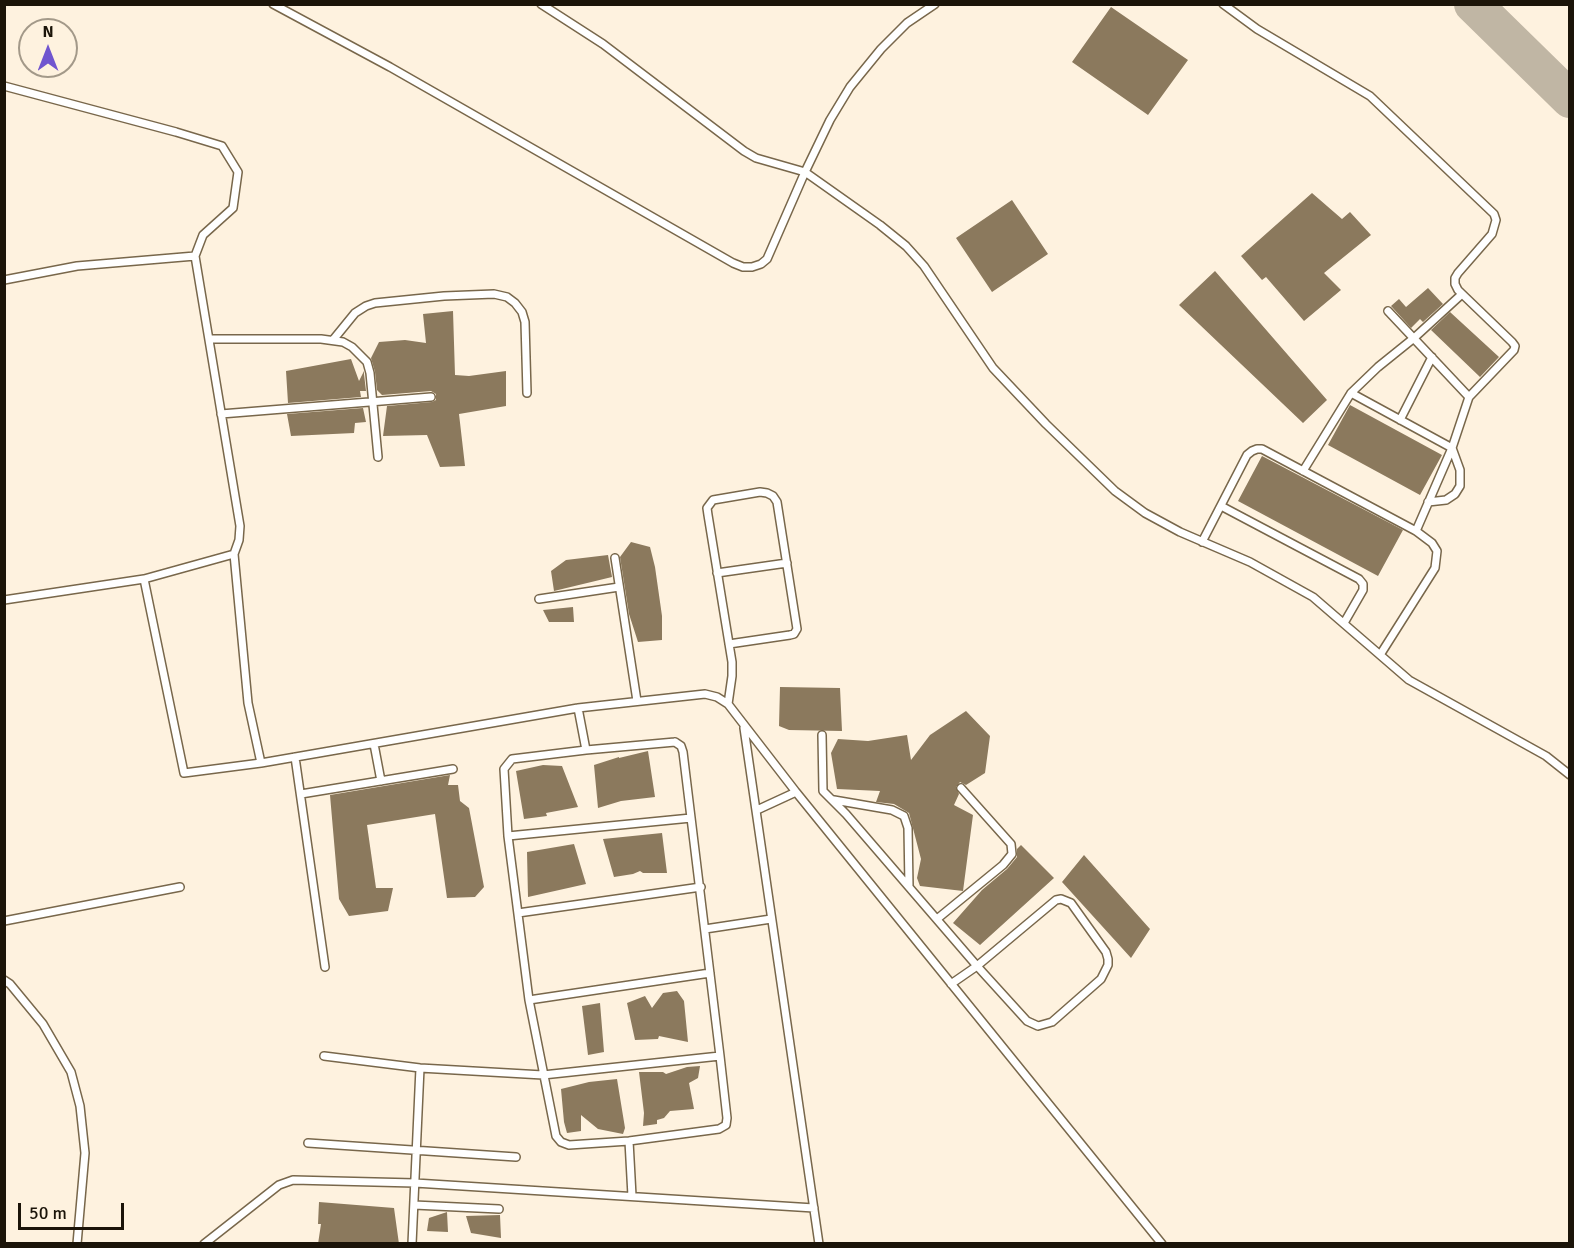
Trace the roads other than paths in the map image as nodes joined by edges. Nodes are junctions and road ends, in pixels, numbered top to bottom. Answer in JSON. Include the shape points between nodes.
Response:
{"nodes":[{"id":1,"x":273,"y":4,"type":"edge"},
{"id":2,"x":541,"y":4,"type":"edge"},
{"id":3,"x":935,"y":4,"type":"edge"},
{"id":4,"x":1223,"y":4,"type":"edge"},
{"id":5,"x":4,"y":86,"type":"edge"},
{"id":6,"x":805,"y":171,"type":"junction"},
{"id":7,"x":195,"y":256,"type":"junction"},
{"id":8,"x":4,"y":280,"type":"edge"},
{"id":9,"x":1462,"y":294,"type":"junction"},
{"id":10,"x":1388,"y":311,"type":"dead end"},
{"id":11,"x":1414,"y":338,"type":"junction"},
{"id":12,"x":209,"y":339,"type":"junction"},
{"id":13,"x":333,"y":340,"type":"junction"},
{"id":14,"x":1432,"y":357,"type":"junction"},
{"id":15,"x":527,"y":393,"type":"dead end"},
{"id":16,"x":1351,"y":393,"type":"junction"},
{"id":17,"x":430,"y":397,"type":"dead end"},
{"id":18,"x":1469,"y":397,"type":"junction"},
{"id":19,"x":373,"y":400,"type":"junction"},
{"id":20,"x":221,"y":414,"type":"junction"},
{"id":21,"x":1400,"y":420,"type":"junction"},
{"id":22,"x":1452,"y":448,"type":"junction"},
{"id":23,"x":378,"y":457,"type":"dead end"},
{"id":24,"x":1303,"y":471,"type":"junction"},
{"id":25,"x":1428,"y":502,"type":"junction"},
{"id":26,"x":1221,"y":506,"type":"junction"},
{"id":27,"x":1416,"y":531,"type":"junction"},
{"id":28,"x":1202,"y":542,"type":"junction"},
{"id":29,"x":234,"y":554,"type":"junction"},
{"id":30,"x":615,"y":558,"type":"dead end"},
{"id":31,"x":787,"y":563,"type":"junction"},
{"id":32,"x":717,"y":573,"type":"junction"},
{"id":33,"x":144,"y":579,"type":"junction"},
{"id":34,"x":619,"y":587,"type":"junction"},
{"id":35,"x":539,"y":599,"type":"dead end"},
{"id":36,"x":4,"y":600,"type":"edge"},
{"id":37,"x":1344,"y":623,"type":"junction"},
{"id":38,"x":729,"y":644,"type":"junction"},
{"id":39,"x":1380,"y":655,"type":"junction"},
{"id":40,"x":637,"y":701,"type":"junction"},
{"id":41,"x":728,"y":704,"type":"junction"},
{"id":42,"x":578,"y":708,"type":"junction"},
{"id":43,"x":744,"y":726,"type":"junction"},
{"id":44,"x":822,"y":735,"type":"dead end"},
{"id":45,"x":374,"y":744,"type":"junction"},
{"id":46,"x":586,"y":750,"type":"junction"},
{"id":47,"x":295,"y":757,"type":"junction"},
{"id":48,"x":261,"y":763,"type":"junction"},
{"id":49,"x":453,"y":769,"type":"dead end"},
{"id":50,"x":1569,"y":775,"type":"edge"},
{"id":51,"x":381,"y":781,"type":"junction"},
{"id":52,"x":961,"y":788,"type":"dead end"},
{"id":53,"x":796,"y":792,"type":"junction"},
{"id":54,"x":301,"y":794,"type":"junction"},
{"id":55,"x":831,"y":800,"type":"junction"},
{"id":56,"x":757,"y":810,"type":"junction"},
{"id":57,"x":692,"y":818,"type":"junction"},
{"id":58,"x":508,"y":836,"type":"junction"},
{"id":59,"x":180,"y":887,"type":"dead end"},
{"id":60,"x":701,"y":887,"type":"junction"},
{"id":61,"x":909,"y":887,"type":"junction"},
{"id":62,"x":518,"y":913,"type":"junction"},
{"id":63,"x":771,"y":919,"type":"junction"},
{"id":64,"x":937,"y":919,"type":"junction"},
{"id":65,"x":4,"y":921,"type":"edge"},
{"id":66,"x":705,"y":929,"type":"junction"},
{"id":67,"x":977,"y":966,"type":"junction"},
{"id":68,"x":325,"y":967,"type":"dead end"},
{"id":69,"x":710,"y":973,"type":"junction"},
{"id":70,"x":4,"y":980,"type":"edge"},
{"id":71,"x":951,"y":984,"type":"junction"},
{"id":72,"x":529,"y":1000,"type":"junction"},
{"id":73,"x":324,"y":1056,"type":"dead end"},
{"id":74,"x":720,"y":1056,"type":"junction"},
{"id":75,"x":420,"y":1068,"type":"junction"},
{"id":76,"x":543,"y":1075,"type":"junction"},
{"id":77,"x":629,"y":1141,"type":"junction"},
{"id":78,"x":308,"y":1143,"type":"dead end"},
{"id":79,"x":416,"y":1150,"type":"junction"},
{"id":80,"x":516,"y":1157,"type":"dead end"},
{"id":81,"x":415,"y":1183,"type":"junction"},
{"id":82,"x":632,"y":1196,"type":"junction"},
{"id":83,"x":414,"y":1205,"type":"junction"},
{"id":84,"x":814,"y":1208,"type":"junction"},
{"id":85,"x":499,"y":1209,"type":"dead end"},
{"id":86,"x":77,"y":1244,"type":"edge"},
{"id":87,"x":204,"y":1244,"type":"edge"},
{"id":88,"x":411,"y":1244,"type":"edge"},
{"id":89,"x":819,"y":1244,"type":"edge"},
{"id":90,"x":1162,"y":1244,"type":"edge"}],
"edges":[{"from":1,"to":6,"type":"lane","via":[[743,267],[767,259]]},
{"from":2,"to":6,"type":"lane","via":[[603,44],[756,158]]},
{"from":3,"to":6,"type":"lane","via":[[906,23],[850,87]]},
{"from":4,"to":9,"type":"lane","via":[[1257,29],[1370,96],[1494,214],[1492,234],[1455,278]]},
{"from":5,"to":7,"type":"lane","via":[[222,146],[238,171],[232,208],[203,235]]},
{"from":6,"to":28,"type":"lane","via":[[906,246],[924,266],[993,368],[1115,491],[1145,513]]},
{"from":7,"to":8,"type":"lane","via":[[77,266]]},
{"from":7,"to":12,"type":"lane"},
{"from":9,"to":11,"type":"lane"},
{"from":9,"to":18,"type":"lane","via":[[1515,346]]},
{"from":10,"to":11,"type":"lane"},
{"from":11,"to":14,"type":"lane"},
{"from":11,"to":16,"type":"lane"},
{"from":12,"to":13,"type":"lane"},
{"from":12,"to":20,"type":"lane"},
{"from":13,"to":15,"type":"lane","via":[[355,313],[375,303],[501,295],[515,303],[525,322]]},
{"from":13,"to":19,"type":"lane","via":[[352,347],[367,362]]},
{"from":14,"to":18,"type":"lane"},
{"from":14,"to":21,"type":"lane"},
{"from":16,"to":21,"type":"lane"},
{"from":16,"to":24,"type":"lane"},
{"from":17,"to":19,"type":"lane"},
{"from":18,"to":22,"type":"lane"},
{"from":19,"to":20,"type":"lane"},
{"from":19,"to":23,"type":"lane"},
{"from":20,"to":29,"type":"lane","via":[[240,526]]},
{"from":21,"to":22,"type":"lane"},
{"from":22,"to":25,"type":"lane"},
{"from":22,"to":25,"type":"lane","via":[[1460,470],[1460,486],[1446,500]]},
{"from":24,"to":26,"type":"lane","via":[[1262,449],[1252,451]]},
{"from":24,"to":27,"type":"lane"},
{"from":25,"to":27,"type":"lane"},
{"from":26,"to":28,"type":"lane"},
{"from":26,"to":37,"type":"lane","via":[[1359,579],[1363,590]]},
{"from":27,"to":39,"type":"lane","via":[[1437,551],[1435,568]]},
{"from":28,"to":37,"type":"lane","via":[[1282,579],[1313,597]]},
{"from":29,"to":33,"type":"lane"},
{"from":29,"to":48,"type":"lane","via":[[248,703]]},
{"from":30,"to":34,"type":"lane"},
{"from":31,"to":32,"type":"lane"},
{"from":31,"to":32,"type":"lane","via":[[777,502],[773,496],[760,492],[709,503]]},
{"from":31,"to":38,"type":"lane","via":[[797,624],[794,634]]},
{"from":32,"to":38,"type":"lane"},
{"from":33,"to":36,"type":"lane"},
{"from":33,"to":48,"type":"lane","via":[[184,773]]},
{"from":34,"to":35,"type":"lane"},
{"from":34,"to":40,"type":"lane"},
{"from":37,"to":39,"type":"lane"},
{"from":38,"to":41,"type":"lane","via":[[732,676]]},
{"from":39,"to":50,"type":"lane","via":[[1409,680],[1546,756]]},
{"from":40,"to":41,"type":"lane","via":[[705,694]]},
{"from":40,"to":42,"type":"lane"},
{"from":41,"to":43,"type":"lane"},
{"from":42,"to":45,"type":"lane"},
{"from":42,"to":46,"type":"lane"},
{"from":43,"to":53,"type":"lane"},
{"from":43,"to":56,"type":"lane"},
{"from":44,"to":55,"type":"lane","via":[[822,786]]},
{"from":45,"to":47,"type":"lane"},
{"from":45,"to":51,"type":"lane"},
{"from":46,"to":57,"type":"lane","via":[[675,742],[681,746]]},
{"from":46,"to":58,"type":"lane","via":[[512,759],[507,763],[504,769]]},
{"from":47,"to":48,"type":"lane"},
{"from":47,"to":54,"type":"lane"},
{"from":49,"to":51,"type":"lane"},
{"from":51,"to":54,"type":"lane"},
{"from":52,"to":64,"type":"lane","via":[[1011,844],[1012,854]]},
{"from":53,"to":56,"type":"lane"},
{"from":53,"to":71,"type":"lane"},
{"from":54,"to":68,"type":"lane"},
{"from":55,"to":61,"type":"lane"},
{"from":55,"to":61,"type":"lane","via":[[892,810],[904,816],[908,828]]},
{"from":56,"to":63,"type":"lane"},
{"from":57,"to":58,"type":"lane"},
{"from":57,"to":60,"type":"lane"},
{"from":58,"to":62,"type":"lane"},
{"from":59,"to":65,"type":"lane"},
{"from":60,"to":62,"type":"lane"},
{"from":60,"to":66,"type":"lane"},
{"from":61,"to":64,"type":"lane"},
{"from":62,"to":72,"type":"lane"},
{"from":63,"to":66,"type":"lane"},
{"from":63,"to":84,"type":"lane"},
{"from":64,"to":67,"type":"lane"},
{"from":66,"to":69,"type":"lane"},
{"from":67,"to":67,"type":"lane","via":[[1061,899],[1071,903],[1108,958],[1101,980],[1052,1022],[1038,1026],[1027,1021]]},
{"from":67,"to":71,"type":"lane"},
{"from":69,"to":72,"type":"lane"},
{"from":69,"to":74,"type":"lane"},
{"from":70,"to":86,"type":"lane","via":[[43,1024],[71,1072],[80,1106],[85,1153]]},
{"from":71,"to":90,"type":"lane"},
{"from":72,"to":76,"type":"lane"},
{"from":73,"to":75,"type":"lane"},
{"from":74,"to":76,"type":"lane"},
{"from":74,"to":77,"type":"lane","via":[[726,1125]]},
{"from":75,"to":76,"type":"lane"},
{"from":75,"to":79,"type":"lane"},
{"from":76,"to":77,"type":"lane","via":[[556,1136],[561,1142],[569,1145]]},
{"from":77,"to":82,"type":"lane"},
{"from":78,"to":79,"type":"lane"},
{"from":79,"to":80,"type":"lane"},
{"from":79,"to":81,"type":"lane"},
{"from":81,"to":82,"type":"lane"},
{"from":81,"to":83,"type":"lane"},
{"from":81,"to":87,"type":"lane","via":[[293,1180],[279,1185]]},
{"from":82,"to":84,"type":"lane"},
{"from":83,"to":85,"type":"lane"},
{"from":83,"to":88,"type":"lane"},
{"from":84,"to":89,"type":"lane"}]}
